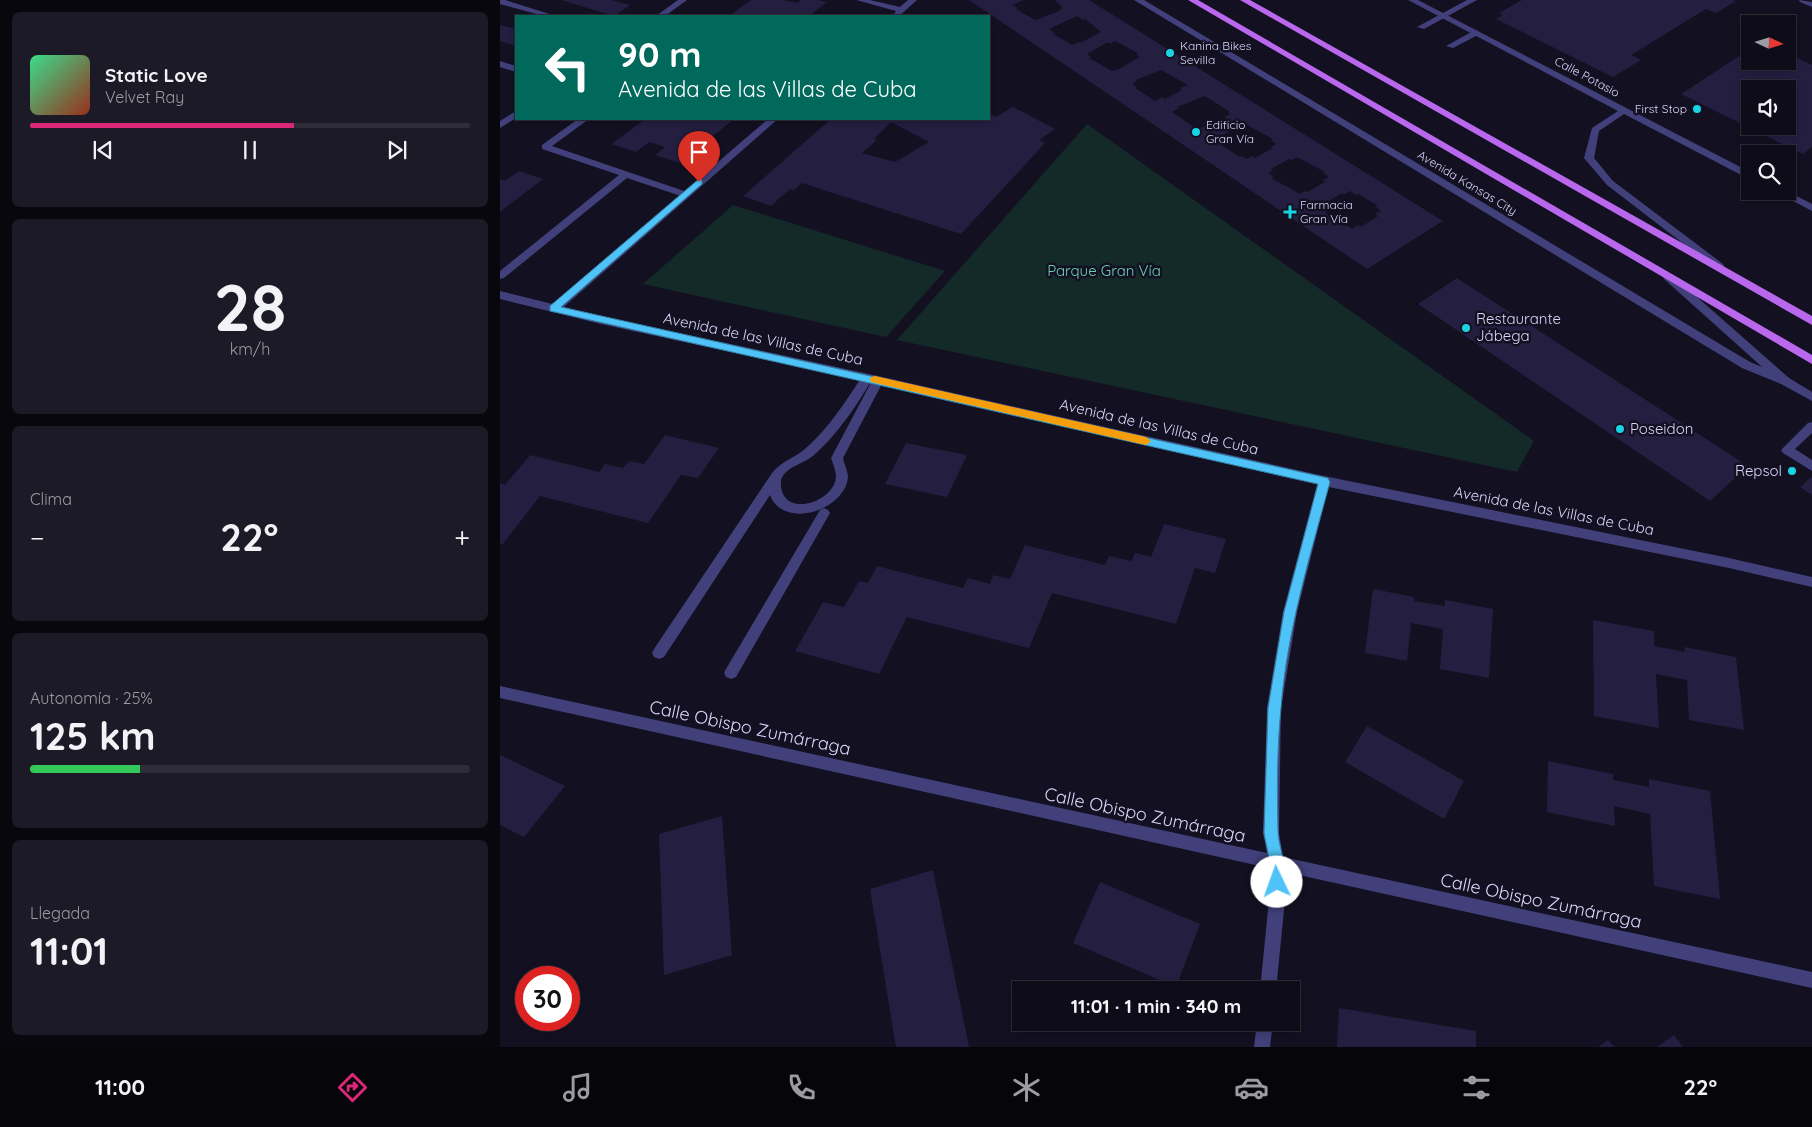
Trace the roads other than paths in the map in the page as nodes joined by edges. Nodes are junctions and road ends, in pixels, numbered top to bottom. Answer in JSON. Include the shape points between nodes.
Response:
{"nodes":[{"id":1,"x":683,"y":0,"type":"edge"},
{"id":2,"x":860,"y":0,"type":"edge"},
{"id":3,"x":913,"y":0,"type":"edge"},
{"id":4,"x":1138,"y":0,"type":"edge"},
{"id":5,"x":1192,"y":0,"type":"edge"},
{"id":6,"x":1244,"y":0,"type":"edge"},
{"id":7,"x":1412,"y":0,"type":"edge"},
{"id":8,"x":1473,"y":0,"type":"edge"},
{"id":9,"x":1803,"y":0,"type":"edge"},
{"id":10,"x":500,"y":1,"type":"edge"},
{"id":11,"x":1812,"y":5,"type":"edge"},
{"id":12,"x":898,"y":13,"type":"edge"},
{"id":13,"x":549,"y":15,"type":"edge"},
{"id":14,"x":661,"y":15,"type":"edge"},
{"id":15,"x":1443,"y":16,"type":"junction"},
{"id":16,"x":1421,"y":27,"type":"dead end"},
{"id":17,"x":1475,"y":33,"type":"junction"},
{"id":18,"x":1450,"y":46,"type":"dead end"},
{"id":19,"x":500,"y":64,"type":"edge"},
{"id":20,"x":515,"y":69,"type":"edge"},
{"id":21,"x":1623,"y":111,"type":"junction"},
{"id":22,"x":515,"y":115,"type":"edge"},
{"id":23,"x":583,"y":120,"type":"edge"},
{"id":24,"x":772,"y":120,"type":"edge"},
{"id":25,"x":500,"y":125,"type":"edge"},
{"id":26,"x":1741,"y":171,"type":"edge"},
{"id":27,"x":626,"y":174,"type":"junction"},
{"id":28,"x":684,"y":194,"type":"junction"},
{"id":29,"x":1796,"y":200,"type":"edge"},
{"id":30,"x":1812,"y":208,"type":"edge"},
{"id":31,"x":500,"y":276,"type":"edge"},
{"id":32,"x":1668,"y":277,"type":"junction"},
{"id":33,"x":1734,"y":277,"type":"junction"},
{"id":34,"x":501,"y":297,"type":"edge"},
{"id":35,"x":554,"y":309,"type":"junction"},
{"id":36,"x":1812,"y":321,"type":"edge"},
{"id":37,"x":1812,"y":360,"type":"edge"},
{"id":38,"x":872,"y":379,"type":"junction"},
{"id":39,"x":1786,"y":382,"type":"junction"},
{"id":40,"x":1812,"y":398,"type":"edge"},
{"id":41,"x":1812,"y":426,"type":"edge"},
{"id":42,"x":1812,"y":466,"type":"edge"},
{"id":43,"x":778,"y":474,"type":"junction"},
{"id":44,"x":1324,"y":482,"type":"junction"},
{"id":45,"x":824,"y":513,"type":"dead end"},
{"id":46,"x":1812,"y":582,"type":"edge"},
{"id":47,"x":659,"y":653,"type":"dead end"},
{"id":48,"x":731,"y":673,"type":"dead end"},
{"id":49,"x":500,"y":692,"type":"edge"},
{"id":50,"x":1277,"y":863,"type":"junction"},
{"id":51,"x":1812,"y":980,"type":"edge"},
{"id":52,"x":1269,"y":981,"type":"edge"},
{"id":53,"x":1264,"y":1031,"type":"edge"},
{"id":54,"x":1262,"y":1047,"type":"edge"}],
"edges":[{"from":1,"to":14,"type":"street"},
{"from":2,"to":12,"type":"street"},
{"from":3,"to":12,"type":"street"},
{"from":4,"to":39,"type":"street","name":"Avenida Kansas City","via":[[1746,365]]},
{"from":5,"to":32,"type":"main road","name":"Avenida Kansas City"},
{"from":6,"to":33,"type":"main road"},
{"from":7,"to":15,"type":"street","name":"Calle Potasio"},
{"from":8,"to":15,"type":"street"},
{"from":9,"to":11,"type":"street"},
{"from":10,"to":13,"type":"street"},
{"from":15,"to":16,"type":"street"},
{"from":15,"to":17,"type":"street","name":"Calle Potasio"},
{"from":17,"to":18,"type":"street"},
{"from":17,"to":21,"type":"street","name":"Calle Potasio"},
{"from":19,"to":20,"type":"street"},
{"from":21,"to":26,"type":"street","name":"Calle Potasio"},
{"from":21,"to":33,"type":"street","via":[[1595,130],[1589,158],[1610,183]]},
{"from":22,"to":25,"type":"street"},
{"from":23,"to":27,"type":"street","via":[[545,147]]},
{"from":24,"to":28,"type":"street"},
{"from":27,"to":28,"type":"street"},
{"from":27,"to":31,"type":"street"},
{"from":28,"to":35,"type":"street"},
{"from":29,"to":30,"type":"street"},
{"from":32,"to":37,"type":"main road","name":"Avenida Kansas City"},
{"from":32,"to":39,"type":"street"},
{"from":33,"to":36,"type":"main road"},
{"from":34,"to":35,"type":"street","name":"Avenida de las Villas de Cuba"},
{"from":35,"to":38,"type":"street","name":"Avenida de las Villas de Cuba"},
{"from":38,"to":43,"type":"street","via":[[812,450],[786,465]]},
{"from":38,"to":43,"type":"street","via":[[837,458],[842,476],[836,493],[819,506],[795,508],[778,500],[774,483]]},
{"from":38,"to":44,"type":"street","name":"Avenida de las Villas de Cuba"},
{"from":39,"to":40,"type":"street"},
{"from":41,"to":42,"type":"street","via":[[1787,450]]},
{"from":43,"to":47,"type":"street"},
{"from":44,"to":46,"type":"street","name":"Avenida de las Villas de Cuba"},
{"from":44,"to":50,"type":"street","via":[[1290,612],[1274,708],[1271,833]]},
{"from":45,"to":48,"type":"street"},
{"from":49,"to":50,"type":"street","name":"Calle Obispo Zumárraga"},
{"from":50,"to":51,"type":"street","name":"Calle Obispo Zumárraga"},
{"from":50,"to":52,"type":"street","via":[[1277,900]]},
{"from":53,"to":54,"type":"street"}]}
